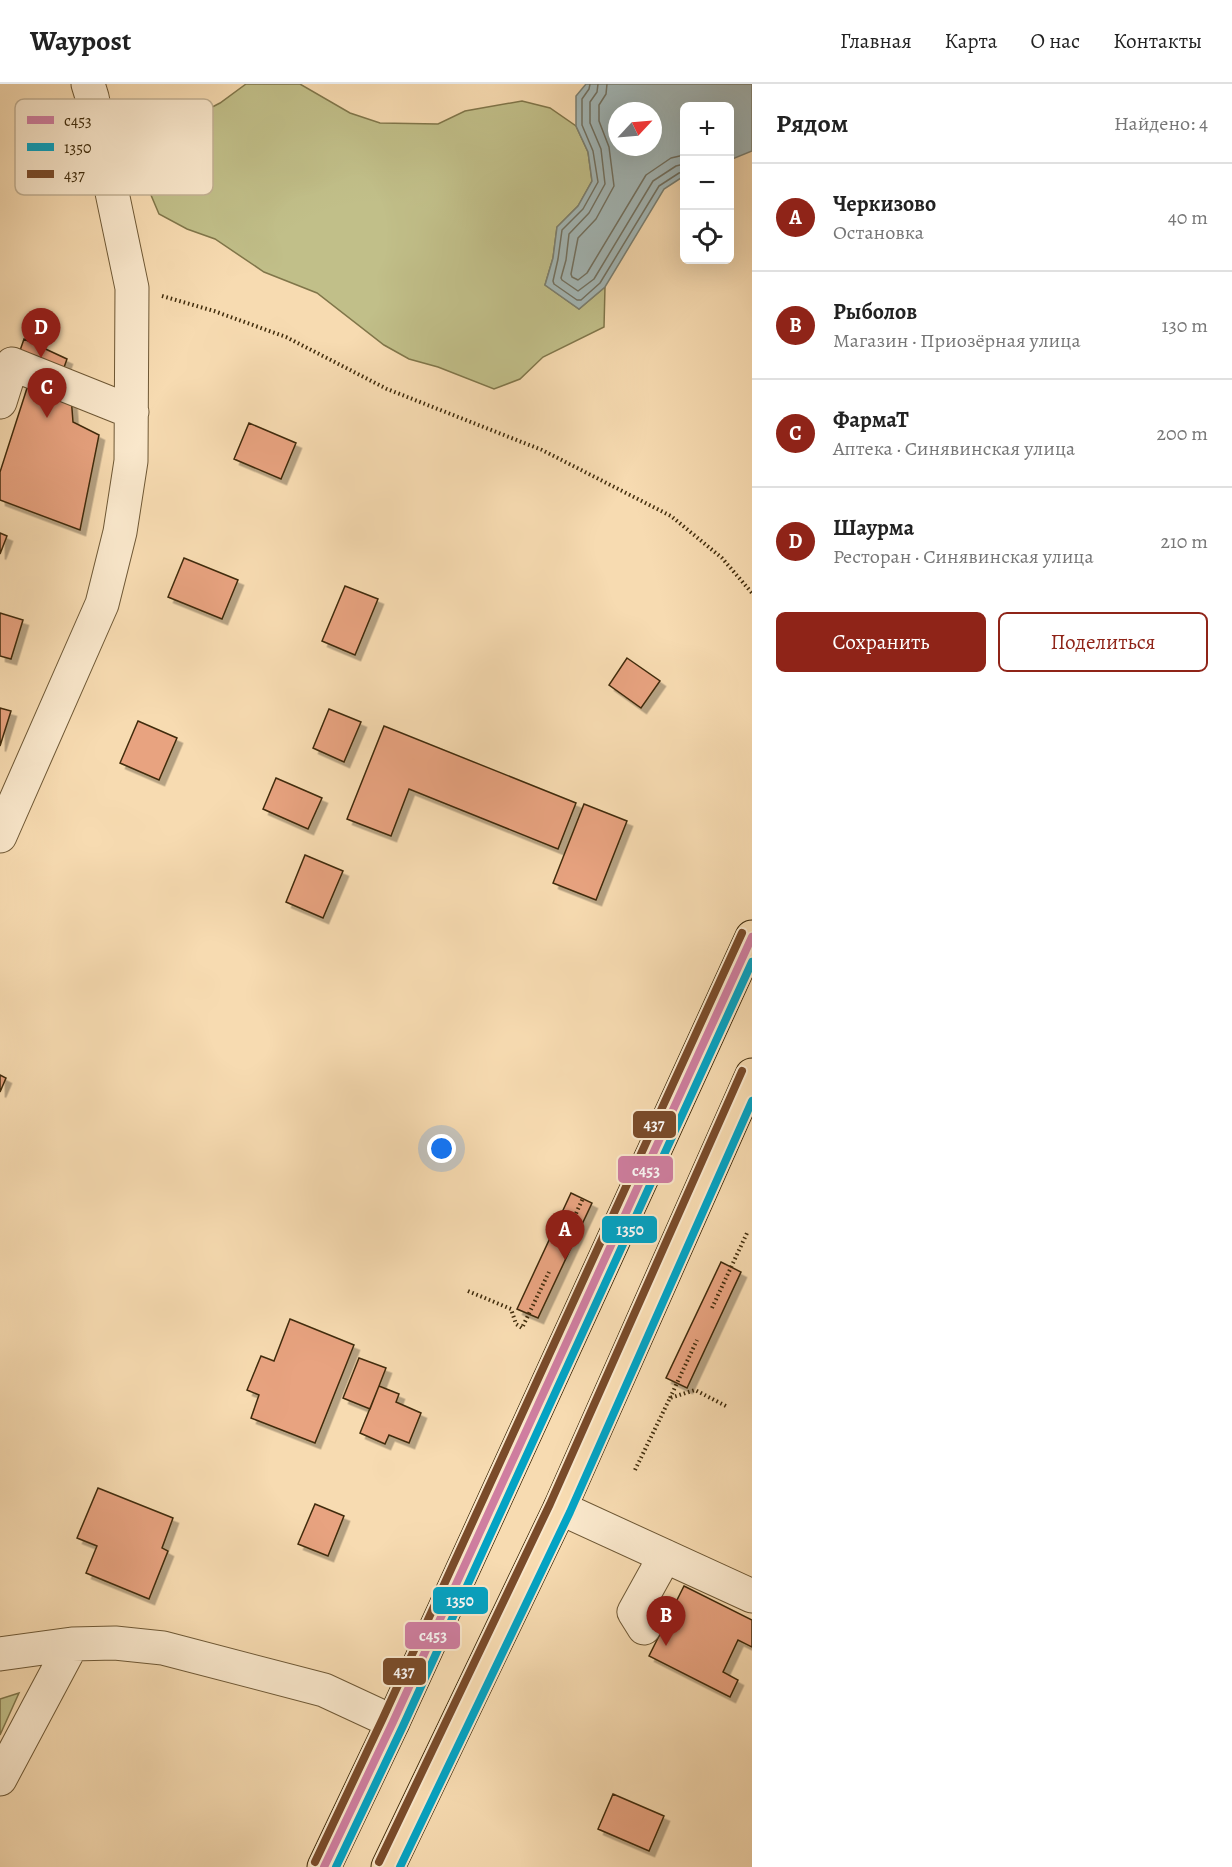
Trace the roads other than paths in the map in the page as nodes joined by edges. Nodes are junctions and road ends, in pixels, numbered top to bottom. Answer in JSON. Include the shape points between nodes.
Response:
{"nodes":[{"id":1,"x":88,"y":84,"type":"edge"},
{"id":2,"x":92,"y":99,"type":"edge"},
{"id":3,"x":113,"y":195,"type":"edge"},
{"id":4,"x":0,"y":402,"type":"edge"},
{"id":5,"x":132,"y":412,"type":"junction"},
{"id":6,"x":0,"y":836,"type":"edge"},
{"id":7,"x":752,"y":937,"type":"edge"},
{"id":8,"x":752,"y":1075,"type":"edge"},
{"id":9,"x":560,"y":1508,"type":"junction"},
{"id":10,"x":665,"y":1556,"type":"junction"},
{"id":11,"x":752,"y":1596,"type":"edge"},
{"id":12,"x":644,"y":1628,"type":"dead end"},
{"id":13,"x":72,"y":1644,"type":"junction"},
{"id":14,"x":0,"y":1654,"type":"edge"},
{"id":15,"x":393,"y":1722,"type":"junction"},
{"id":16,"x":0,"y":1779,"type":"edge"},
{"id":17,"x":324,"y":1867,"type":"edge"},
{"id":18,"x":388,"y":1867,"type":"edge"}],
"edges":[{"from":1,"to":2,"type":"street"},
{"from":3,"to":5,"type":"street","via":[[132,288]]},
{"from":4,"to":5,"type":"street","via":[[12,364]]},
{"from":5,"to":6,"type":"street","via":[[131,461],[120,532],[102,604]]},
{"from":7,"to":15,"type":"highway"},
{"from":8,"to":9,"type":"highway"},
{"from":9,"to":10,"type":"street"},
{"from":9,"to":18,"type":"highway"},
{"from":10,"to":11,"type":"street"},
{"from":10,"to":12,"type":"street","via":[[634,1611]]},
{"from":13,"to":14,"type":"street"},
{"from":13,"to":15,"type":"street","via":[[164,1648],[324,1690]]},
{"from":13,"to":16,"type":"street"},
{"from":15,"to":17,"type":"highway"}]}
